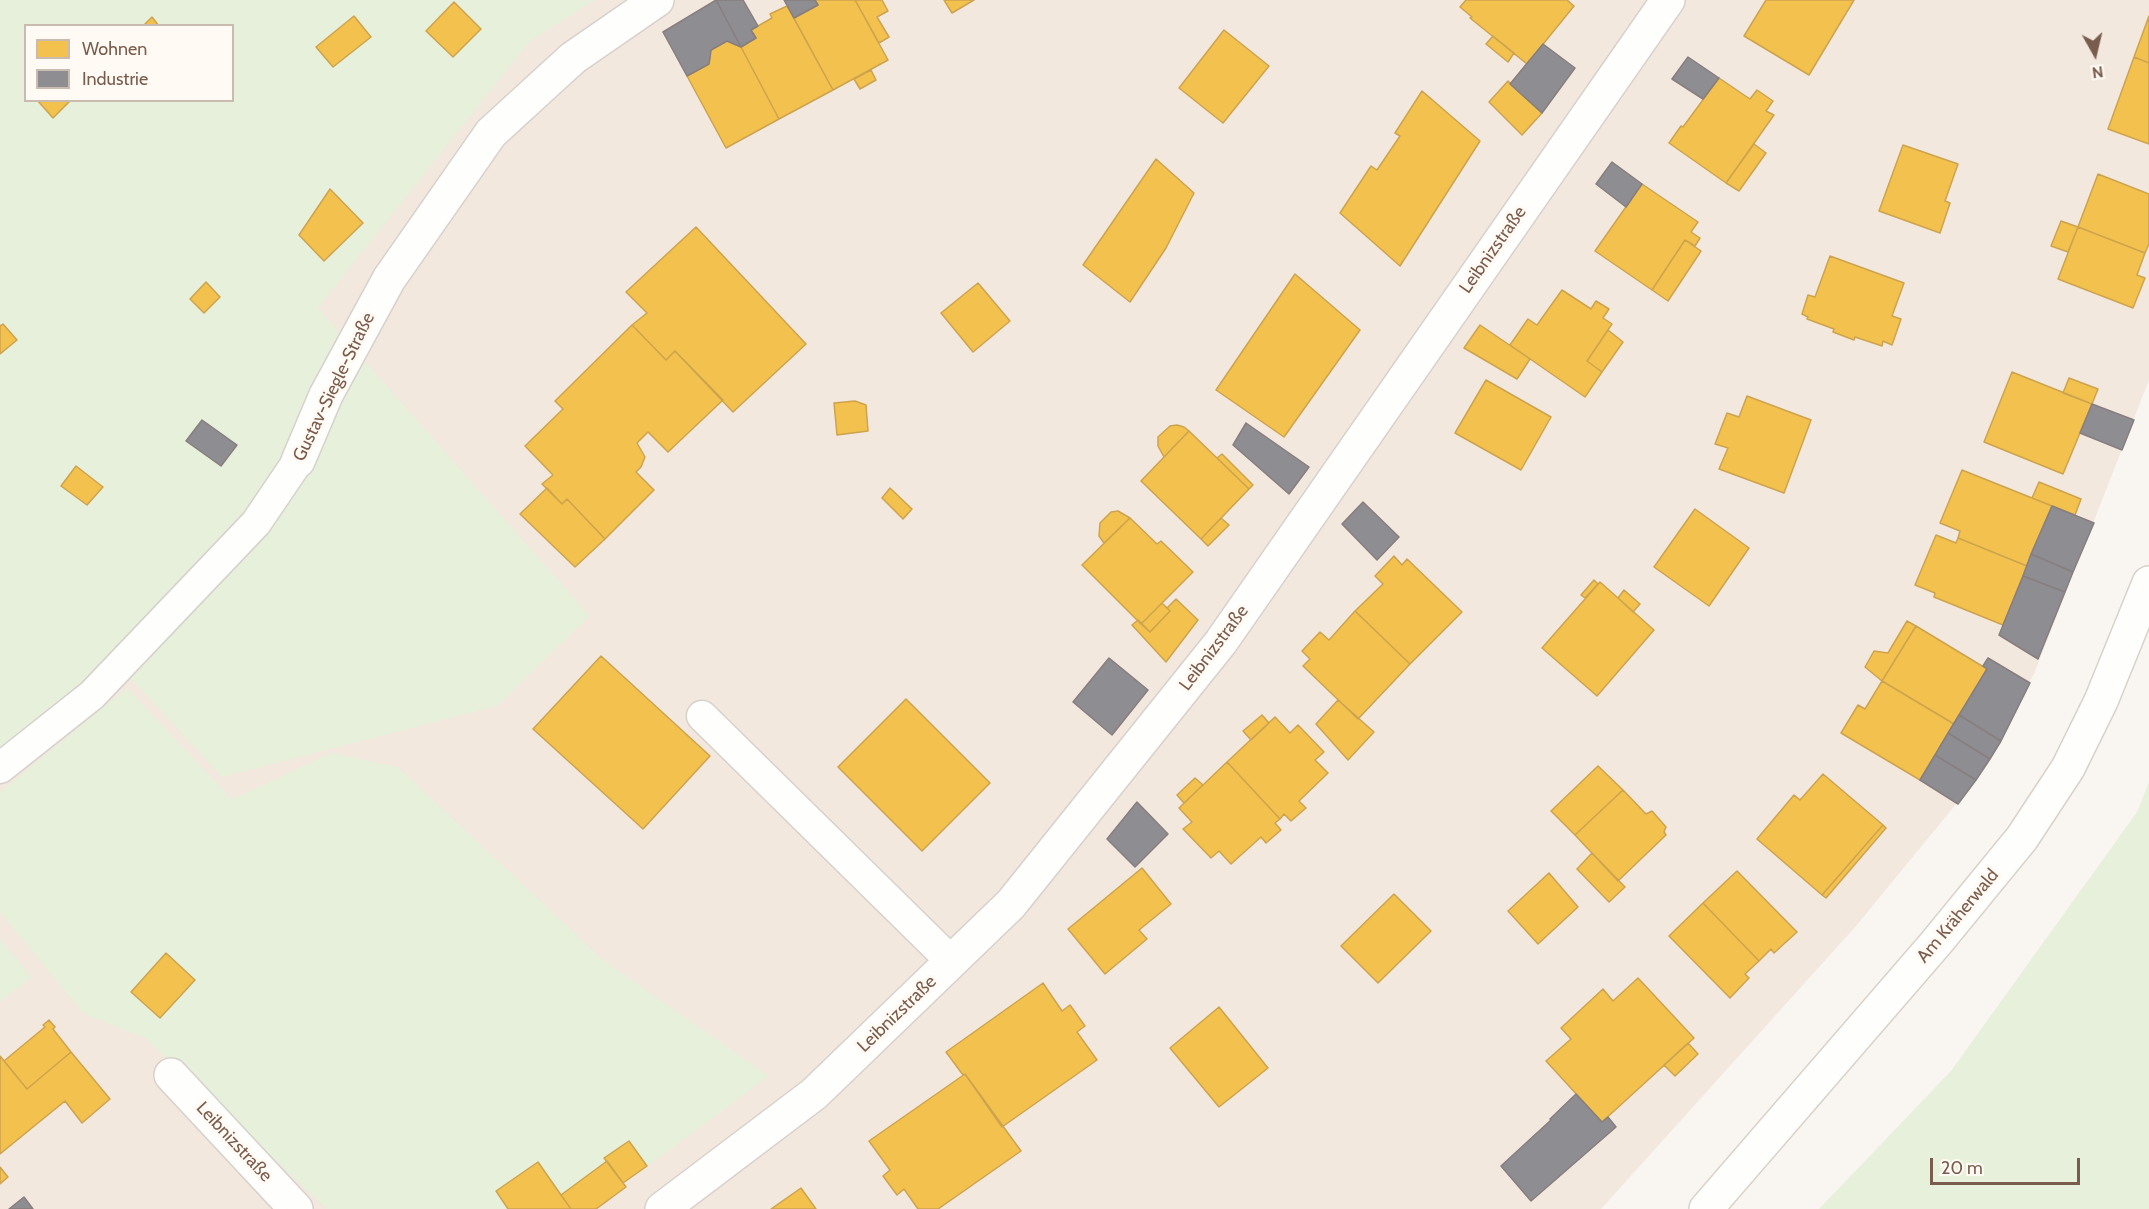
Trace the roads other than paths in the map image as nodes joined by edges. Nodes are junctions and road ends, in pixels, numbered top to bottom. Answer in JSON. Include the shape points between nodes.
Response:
{"nodes":[{"id":1,"x":657,"y":0,"type":"edge"},
{"id":2,"x":1668,"y":0,"type":"edge"},
{"id":3,"x":298,"y":461,"type":"joint"},
{"id":4,"x":2149,"y":584,"type":"edge"},
{"id":5,"x":702,"y":716,"type":"dead end"},
{"id":6,"x":0,"y":768,"type":"edge"},
{"id":7,"x":952,"y":962,"type":"junction"},
{"id":8,"x":171,"y":1075,"type":"dead end"},
{"id":9,"x":296,"y":1209,"type":"edge"},
{"id":10,"x":662,"y":1209,"type":"edge"},
{"id":11,"x":1706,"y":1209,"type":"edge"}],
"edges":[{"from":1,"to":3,"type":"street","name":"Gustav-Siegle-Straße","via":[[573,58],[491,133],[388,279],[326,394]]},
{"from":2,"to":7,"type":"street","name":"Leibnizstraße","via":[[1221,642],[1011,904]]},
{"from":3,"to":6,"type":"lane","name":"Gustav-Siegle-Straße","via":[[256,523],[92,695]]},
{"from":4,"to":11,"type":"street","name":"Am Kräherwald","via":[[2068,768],[2022,838],[1936,944]]},
{"from":5,"to":7,"type":"lane"},
{"from":7,"to":10,"type":"street","name":"Leibnizstraße","via":[[814,1094]]},
{"from":8,"to":9,"type":"street","name":"Leibnizstraße"}]}
